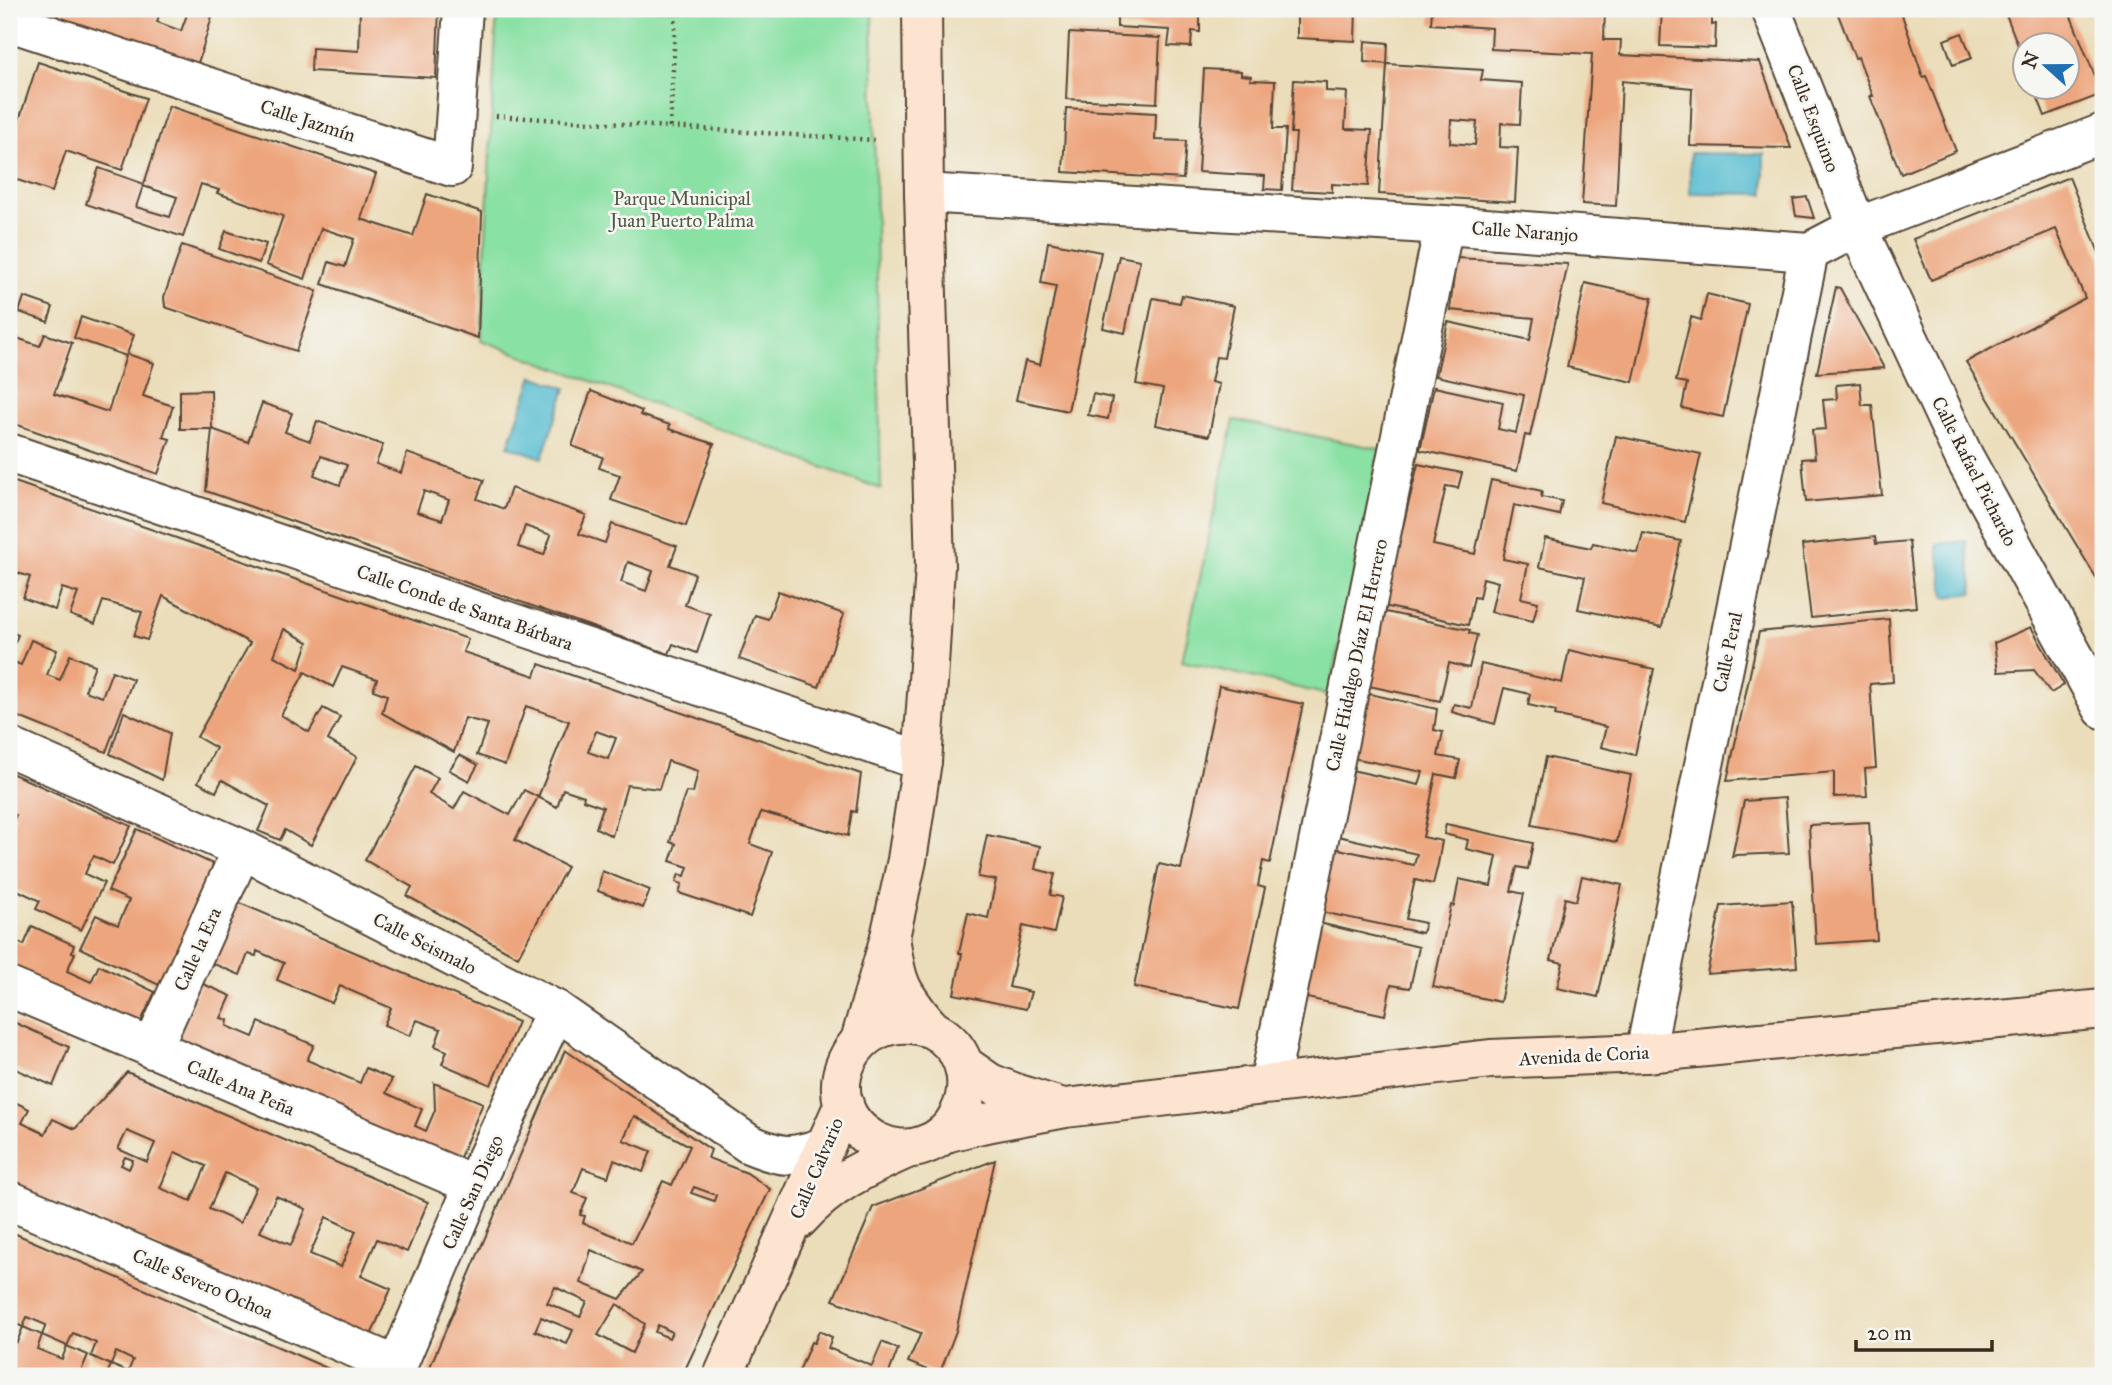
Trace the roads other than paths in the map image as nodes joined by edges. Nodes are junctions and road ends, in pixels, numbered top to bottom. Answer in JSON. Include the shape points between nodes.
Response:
{"nodes":[{"id":1,"x":463,"y":9,"type":"edge"},
{"id":2,"x":922,"y":9,"type":"edge"},
{"id":3,"x":1771,"y":9,"type":"edge"},
{"id":4,"x":13,"y":22,"type":"edge"},
{"id":5,"x":2103,"y":134,"type":"edge"},
{"id":6,"x":924,"y":193,"type":"junction"},
{"id":7,"x":1444,"y":225,"type":"junction"},
{"id":8,"x":1857,"y":227,"type":"junction"},
{"id":9,"x":1809,"y":252,"type":"junction"},
{"id":10,"x":9,"y":453,"type":"edge"},
{"id":11,"x":2103,"y":709,"type":"edge"},
{"id":12,"x":9,"y":747,"type":"edge"},
{"id":13,"x":922,"y":761,"type":"junction"},
{"id":14,"x":242,"y":849,"type":"junction"},
{"id":15,"x":890,"y":937,"type":"junction"},
{"id":16,"x":9,"y":987,"type":"edge"},
{"id":17,"x":2103,"y":1009,"type":"edge"},
{"id":18,"x":556,"y":1010,"type":"junction"},
{"id":19,"x":932,"y":1029,"type":"junction"},
{"id":20,"x":860,"y":1041,"type":"junction"},
{"id":21,"x":152,"y":1049,"type":"junction"},
{"id":22,"x":1644,"y":1053,"type":"junction"},
{"id":23,"x":964,"y":1065,"type":"junction"},
{"id":24,"x":1269,"y":1084,"type":"junction"},
{"id":25,"x":844,"y":1104,"type":"junction"},
{"id":26,"x":1065,"y":1108,"type":"junction"},
{"id":27,"x":944,"y":1133,"type":"junction"},
{"id":28,"x":823,"y":1147,"type":"junction"},
{"id":29,"x":907,"y":1149,"type":"junction"},
{"id":30,"x":474,"y":1185,"type":"junction"},
{"id":31,"x":9,"y":1200,"type":"edge"},
{"id":32,"x":788,"y":1233,"type":"junction"},
{"id":33,"x":395,"y":1371,"type":"edge"},
{"id":34,"x":723,"y":1376,"type":"edge"}],
"edges":[{"from":1,"to":4,"type":"street","name":"Calle Jazmín","via":[[452,167]]},
{"from":2,"to":6,"type":"main road"},
{"from":3,"to":8,"type":"street","name":"Calle Esquimo"},
{"from":5,"to":8,"type":"street"},
{"from":6,"to":7,"type":"street","name":"Calle Naranjo"},
{"from":6,"to":13,"type":"main road","via":[[935,566]]},
{"from":7,"to":9,"type":"street","name":"Calle Naranjo"},
{"from":7,"to":24,"type":"street","name":"Calle Hidalgo Díaz El Herrero"},
{"from":8,"to":9,"type":"street"},
{"from":8,"to":11,"type":"street","name":"Calle Rafael Pichardo","via":[[1964,457]]},
{"from":9,"to":22,"type":"street","name":"Calle Peral"},
{"from":10,"to":13,"type":"street","name":"Calle Conde de Santa Bárbara"},
{"from":12,"to":14,"type":"street","name":"Calle Seismalo"},
{"from":13,"to":15,"type":"main road"},
{"from":14,"to":18,"type":"street","name":"Calle Seismalo"},
{"from":14,"to":21,"type":"street","name":"Calle la Era"},
{"from":15,"to":19,"type":"main road","via":[[904,992]]},
{"from":15,"to":20,"type":"main road"},
{"from":16,"to":21,"type":"street","name":"Calle Ana Peña"},
{"from":17,"to":22,"type":"main road","name":"Avenida de Coria"},
{"from":18,"to":28,"type":"street","name":"Calle Seismalo","via":[[749,1144],[797,1157]]},
{"from":18,"to":30,"type":"street","name":"Calle San Diego"},
{"from":19,"to":20,"type":"main road","via":[[911,1023],[887,1024]]},
{"from":19,"to":23,"type":"main road","via":[[953,1046]]},
{"from":20,"to":25,"type":"main road","via":[[842,1076]]},
{"from":21,"to":30,"type":"street","name":"Calle Ana Peña"},
{"from":22,"to":24,"type":"main road","name":"Avenida de Coria","via":[[1490,1059]]},
{"from":23,"to":26,"type":"main road","name":"Avenida de Coria","via":[[990,1083]]},
{"from":23,"to":27,"type":"main road","via":[[967,1092],[955,1123]]},
{"from":24,"to":26,"type":"main road","name":"Avenida de Coria"},
{"from":25,"to":28,"type":"main road","name":"Calle Calvario"},
{"from":25,"to":29,"type":"main road","via":[[853,1123],[868,1138]]},
{"from":26,"to":27,"type":"main road","name":"Avenida de Coria"},
{"from":27,"to":29,"type":"main road"},
{"from":28,"to":32,"type":"main road","name":"Calle Calvario"},
{"from":29,"to":32,"type":"main road","name":"Calle Calvario","via":[[841,1181],[816,1200]]},
{"from":30,"to":33,"type":"street","name":"Calle San Diego"},
{"from":31,"to":33,"type":"street","name":"Calle Severo Ochoa"},
{"from":32,"to":34,"type":"main road","name":"Calle Calvario"}]}
